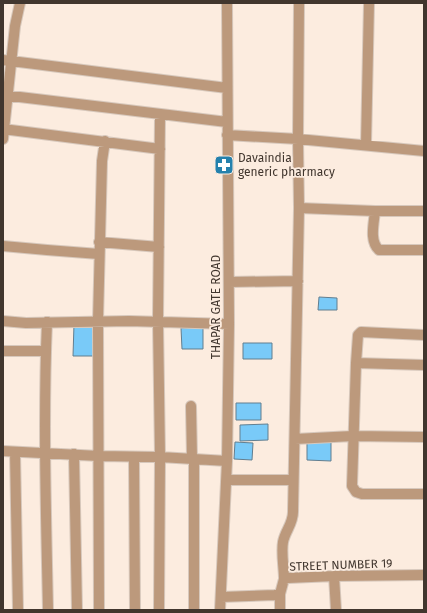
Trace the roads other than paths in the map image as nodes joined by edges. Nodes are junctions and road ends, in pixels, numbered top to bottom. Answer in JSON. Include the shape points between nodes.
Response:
{"nodes":[{"id":1,"x":20,"y":3,"type":"edge"},
{"id":2,"x":227,"y":3,"type":"edge"},
{"id":3,"x":299,"y":3,"type":"edge"},
{"id":4,"x":369,"y":3,"type":"edge"},
{"id":5,"x":7,"y":61,"type":"edge"},
{"id":6,"x":227,"y":88,"type":"junction"},
{"id":7,"x":6,"y":95,"type":"edge"},
{"id":8,"x":160,"y":114,"type":"junction"},
{"id":9,"x":227,"y":122,"type":"junction"},
{"id":10,"x":4,"y":129,"type":"edge"},
{"id":11,"x":227,"y":135,"type":"junction"},
{"id":12,"x":298,"y":139,"type":"junction"},
{"id":13,"x":3,"y":140,"type":"edge"},
{"id":14,"x":105,"y":141,"type":"junction"},
{"id":15,"x":366,"y":145,"type":"junction"},
{"id":16,"x":160,"y":149,"type":"junction"},
{"id":17,"x":424,"y":151,"type":"edge"},
{"id":18,"x":299,"y":208,"type":"junction"},
{"id":19,"x":375,"y":211,"type":"junction"},
{"id":20,"x":424,"y":211,"type":"edge"},
{"id":21,"x":99,"y":242,"type":"junction"},
{"id":22,"x":3,"y":246,"type":"edge"},
{"id":23,"x":159,"y":247,"type":"junction"},
{"id":24,"x":424,"y":250,"type":"edge"},
{"id":25,"x":99,"y":254,"type":"junction"},
{"id":26,"x":298,"y":280,"type":"junction"},
{"id":27,"x":229,"y":282,"type":"junction"},
{"id":28,"x":3,"y":321,"type":"edge"},
{"id":29,"x":98,"y":321,"type":"junction"},
{"id":30,"x":158,"y":321,"type":"junction"},
{"id":31,"x":47,"y":322,"type":"junction"},
{"id":32,"x":230,"y":324,"type":"junction"},
{"id":33,"x":424,"y":335,"type":"edge"},
{"id":34,"x":3,"y":351,"type":"edge"},
{"id":35,"x":46,"y":351,"type":"junction"},
{"id":36,"x":356,"y":363,"type":"junction"},
{"id":37,"x":424,"y":365,"type":"edge"},
{"id":38,"x":191,"y":406,"type":"dead end"},
{"id":39,"x":354,"y":436,"type":"junction"},
{"id":40,"x":424,"y":437,"type":"edge"},
{"id":41,"x":295,"y":439,"type":"junction"},
{"id":42,"x":3,"y":451,"type":"edge"},
{"id":43,"x":15,"y":452,"type":"junction"},
{"id":44,"x":44,"y":453,"type":"junction"},
{"id":45,"x":74,"y":454,"type":"junction"},
{"id":46,"x":99,"y":456,"type":"junction"},
{"id":47,"x":134,"y":457,"type":"junction"},
{"id":48,"x":160,"y":457,"type":"junction"},
{"id":49,"x":193,"y":459,"type":"junction"},
{"id":50,"x":227,"y":461,"type":"junction"},
{"id":51,"x":226,"y":480,"type":"junction"},
{"id":52,"x":293,"y":480,"type":"junction"},
{"id":53,"x":424,"y":494,"type":"edge"},
{"id":54,"x":424,"y":575,"type":"edge"},
{"id":55,"x":334,"y":576,"type":"junction"},
{"id":56,"x":284,"y":579,"type":"junction"},
{"id":57,"x":280,"y":594,"type":"junction"},
{"id":58,"x":221,"y":597,"type":"junction"},
{"id":59,"x":18,"y":610,"type":"edge"},
{"id":60,"x":48,"y":610,"type":"edge"},
{"id":61,"x":77,"y":610,"type":"edge"},
{"id":62,"x":99,"y":610,"type":"edge"},
{"id":63,"x":135,"y":610,"type":"edge"},
{"id":64,"x":159,"y":610,"type":"edge"},
{"id":65,"x":194,"y":610,"type":"edge"},
{"id":66,"x":220,"y":610,"type":"edge"},
{"id":67,"x":280,"y":610,"type":"edge"},
{"id":68,"x":336,"y":610,"type":"edge"}],
"edges":[{"from":1,"to":5,"type":"street"},
{"from":2,"to":6,"type":"street","name":"THAPAR GATE ROAD"},
{"from":3,"to":12,"type":"street"},
{"from":4,"to":15,"type":"street"},
{"from":5,"to":6,"type":"street"},
{"from":5,"to":7,"type":"street"},
{"from":6,"to":9,"type":"street","name":"THAPAR GATE ROAD"},
{"from":7,"to":8,"type":"street"},
{"from":7,"to":10,"type":"street"},
{"from":8,"to":9,"type":"street"},
{"from":8,"to":16,"type":"street"},
{"from":9,"to":11,"type":"street","name":"THAPAR GATE ROAD"},
{"from":10,"to":13,"type":"street"},
{"from":10,"to":14,"type":"street"},
{"from":11,"to":12,"type":"street"},
{"from":11,"to":27,"type":"street","name":"THAPAR GATE ROAD"},
{"from":12,"to":15,"type":"street"},
{"from":12,"to":18,"type":"street"},
{"from":14,"to":16,"type":"street"},
{"from":14,"to":21,"type":"street"},
{"from":15,"to":17,"type":"street"},
{"from":16,"to":23,"type":"street"},
{"from":18,"to":19,"type":"street"},
{"from":18,"to":26,"type":"street"},
{"from":19,"to":20,"type":"street"},
{"from":19,"to":24,"type":"street","via":[[373,240],[379,250]]},
{"from":21,"to":23,"type":"street"},
{"from":21,"to":25,"type":"street"},
{"from":22,"to":25,"type":"street"},
{"from":23,"to":30,"type":"street"},
{"from":25,"to":29,"type":"street"},
{"from":26,"to":27,"type":"street"},
{"from":26,"to":41,"type":"street"},
{"from":27,"to":32,"type":"street","name":"THAPAR GATE ROAD"},
{"from":28,"to":31,"type":"street"},
{"from":29,"to":30,"type":"street"},
{"from":29,"to":31,"type":"street"},
{"from":29,"to":46,"type":"street"},
{"from":30,"to":32,"type":"street"},
{"from":30,"to":48,"type":"street"},
{"from":31,"to":35,"type":"street"},
{"from":32,"to":50,"type":"street","name":"THAPAR GATE ROAD"},
{"from":33,"to":36,"type":"street","via":[[361,332],[358,335]]},
{"from":34,"to":35,"type":"street"},
{"from":35,"to":44,"type":"street"},
{"from":36,"to":37,"type":"street"},
{"from":36,"to":39,"type":"street"},
{"from":38,"to":49,"type":"street"},
{"from":39,"to":40,"type":"street"},
{"from":39,"to":41,"type":"street"},
{"from":39,"to":53,"type":"street","via":[[352,486],[356,492]]},
{"from":41,"to":52,"type":"street"},
{"from":42,"to":43,"type":"street"},
{"from":43,"to":44,"type":"street"},
{"from":43,"to":59,"type":"street"},
{"from":44,"to":45,"type":"street"},
{"from":44,"to":60,"type":"street"},
{"from":45,"to":46,"type":"street"},
{"from":45,"to":61,"type":"street"},
{"from":46,"to":47,"type":"street"},
{"from":46,"to":62,"type":"street"},
{"from":47,"to":48,"type":"street"},
{"from":47,"to":63,"type":"street"},
{"from":48,"to":49,"type":"street"},
{"from":48,"to":64,"type":"street"},
{"from":49,"to":50,"type":"street"},
{"from":49,"to":65,"type":"street"},
{"from":50,"to":51,"type":"street","name":"THAPAR GATE ROAD"},
{"from":51,"to":52,"type":"street"},
{"from":51,"to":58,"type":"street","name":"THAPAR GATE ROAD"},
{"from":52,"to":56,"type":"street","via":[[293,520],[283,544]]},
{"from":54,"to":55,"type":"street","name":"STREET NUMBER 19"},
{"from":55,"to":56,"type":"street","name":"STREET NUMBER 19"},
{"from":55,"to":68,"type":"street"},
{"from":56,"to":57,"type":"street","name":"STREET NUMBER 19"},
{"from":57,"to":58,"type":"street"},
{"from":57,"to":67,"type":"street","name":"STREET NUMBER 19"},
{"from":58,"to":66,"type":"street","name":"THAPAR GATE ROAD"}]}
